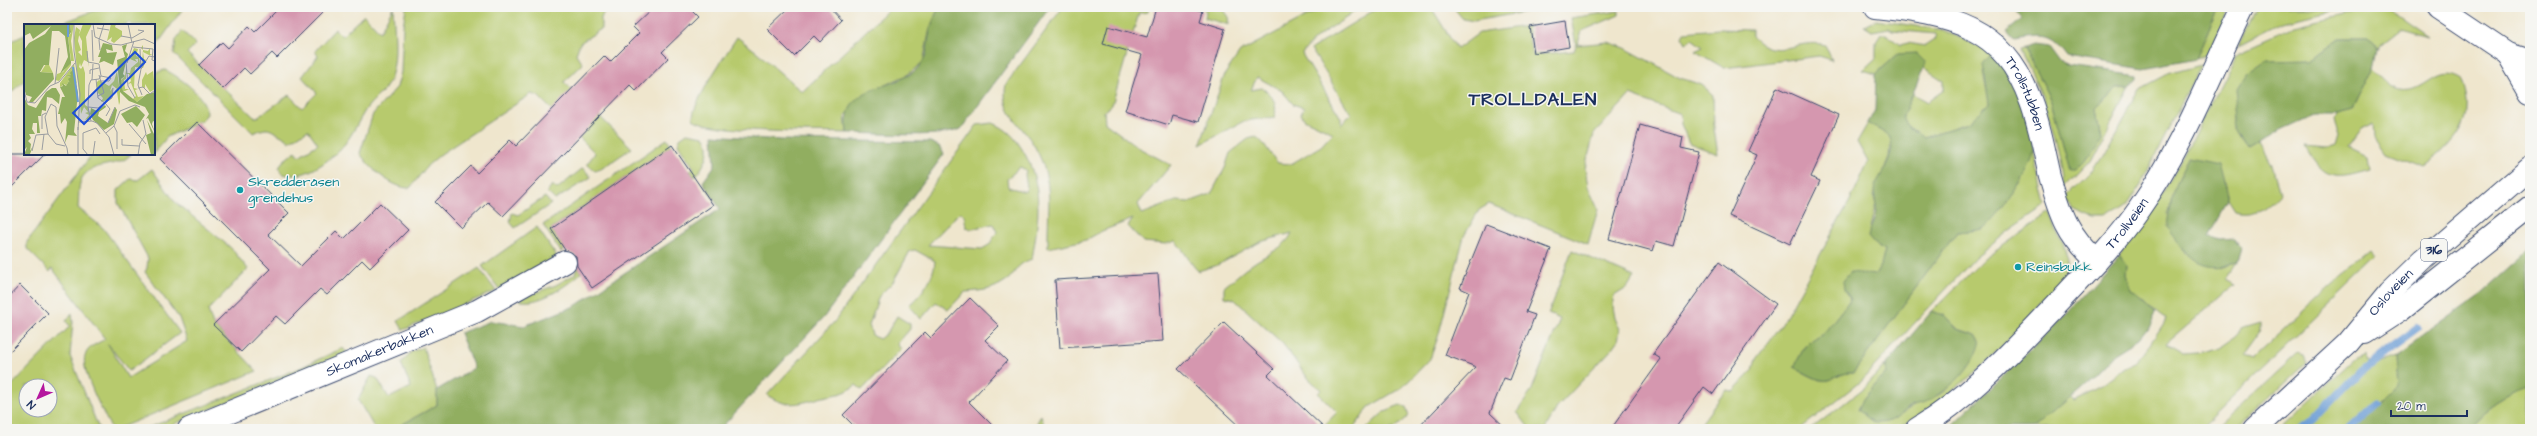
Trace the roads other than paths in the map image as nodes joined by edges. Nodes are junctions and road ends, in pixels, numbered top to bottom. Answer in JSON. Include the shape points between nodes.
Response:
{"nodes":[{"id":1,"x":1875,"y":7,"type":"edge"},
{"id":2,"x":2243,"y":7,"type":"edge"},
{"id":3,"x":2438,"y":7,"type":"edge"},
{"id":4,"x":2508,"y":54,"type":"junction"},
{"id":5,"x":2530,"y":61,"type":"edge"},
{"id":6,"x":2530,"y":92,"type":"edge"},
{"id":7,"x":2530,"y":168,"type":"edge"},
{"id":8,"x":2530,"y":207,"type":"edge"},
{"id":9,"x":2097,"y":261,"type":"junction"},
{"id":10,"x":565,"y":262,"type":"dead end"},
{"id":11,"x":2348,"y":343,"type":"junction"},
{"id":12,"x":189,"y":429,"type":"edge"},
{"id":13,"x":1917,"y":429,"type":"edge"},
{"id":14,"x":2255,"y":429,"type":"edge"}],
"edges":[{"from":1,"to":9,"type":"street","name":"Trollstubben","via":[[1916,12],[1965,25],[2002,50],[2011,60],[2031,103],[2057,203],[2079,245]]},
{"from":2,"to":9,"type":"street","name":"Trollveien","via":[[2186,129],[2140,208]]},
{"from":3,"to":4,"type":"street"},
{"from":4,"to":5,"type":"street"},
{"from":4,"to":6,"type":"street"},
{"from":7,"to":11,"type":"street","name":"Osloveien","number":"316","via":[[2424,259],[2390,292]]},
{"from":8,"to":11,"type":"street","name":"Osloveien","number":"316","via":[[2402,309]]},
{"from":9,"to":13,"type":"street","name":"Trollveien","via":[[1989,375],[1970,392]]},
{"from":10,"to":12,"type":"street","name":"Skomakerbakken","via":[[477,311]]},
{"from":11,"to":14,"type":"street","name":"Osloveien","number":"316"}]}
